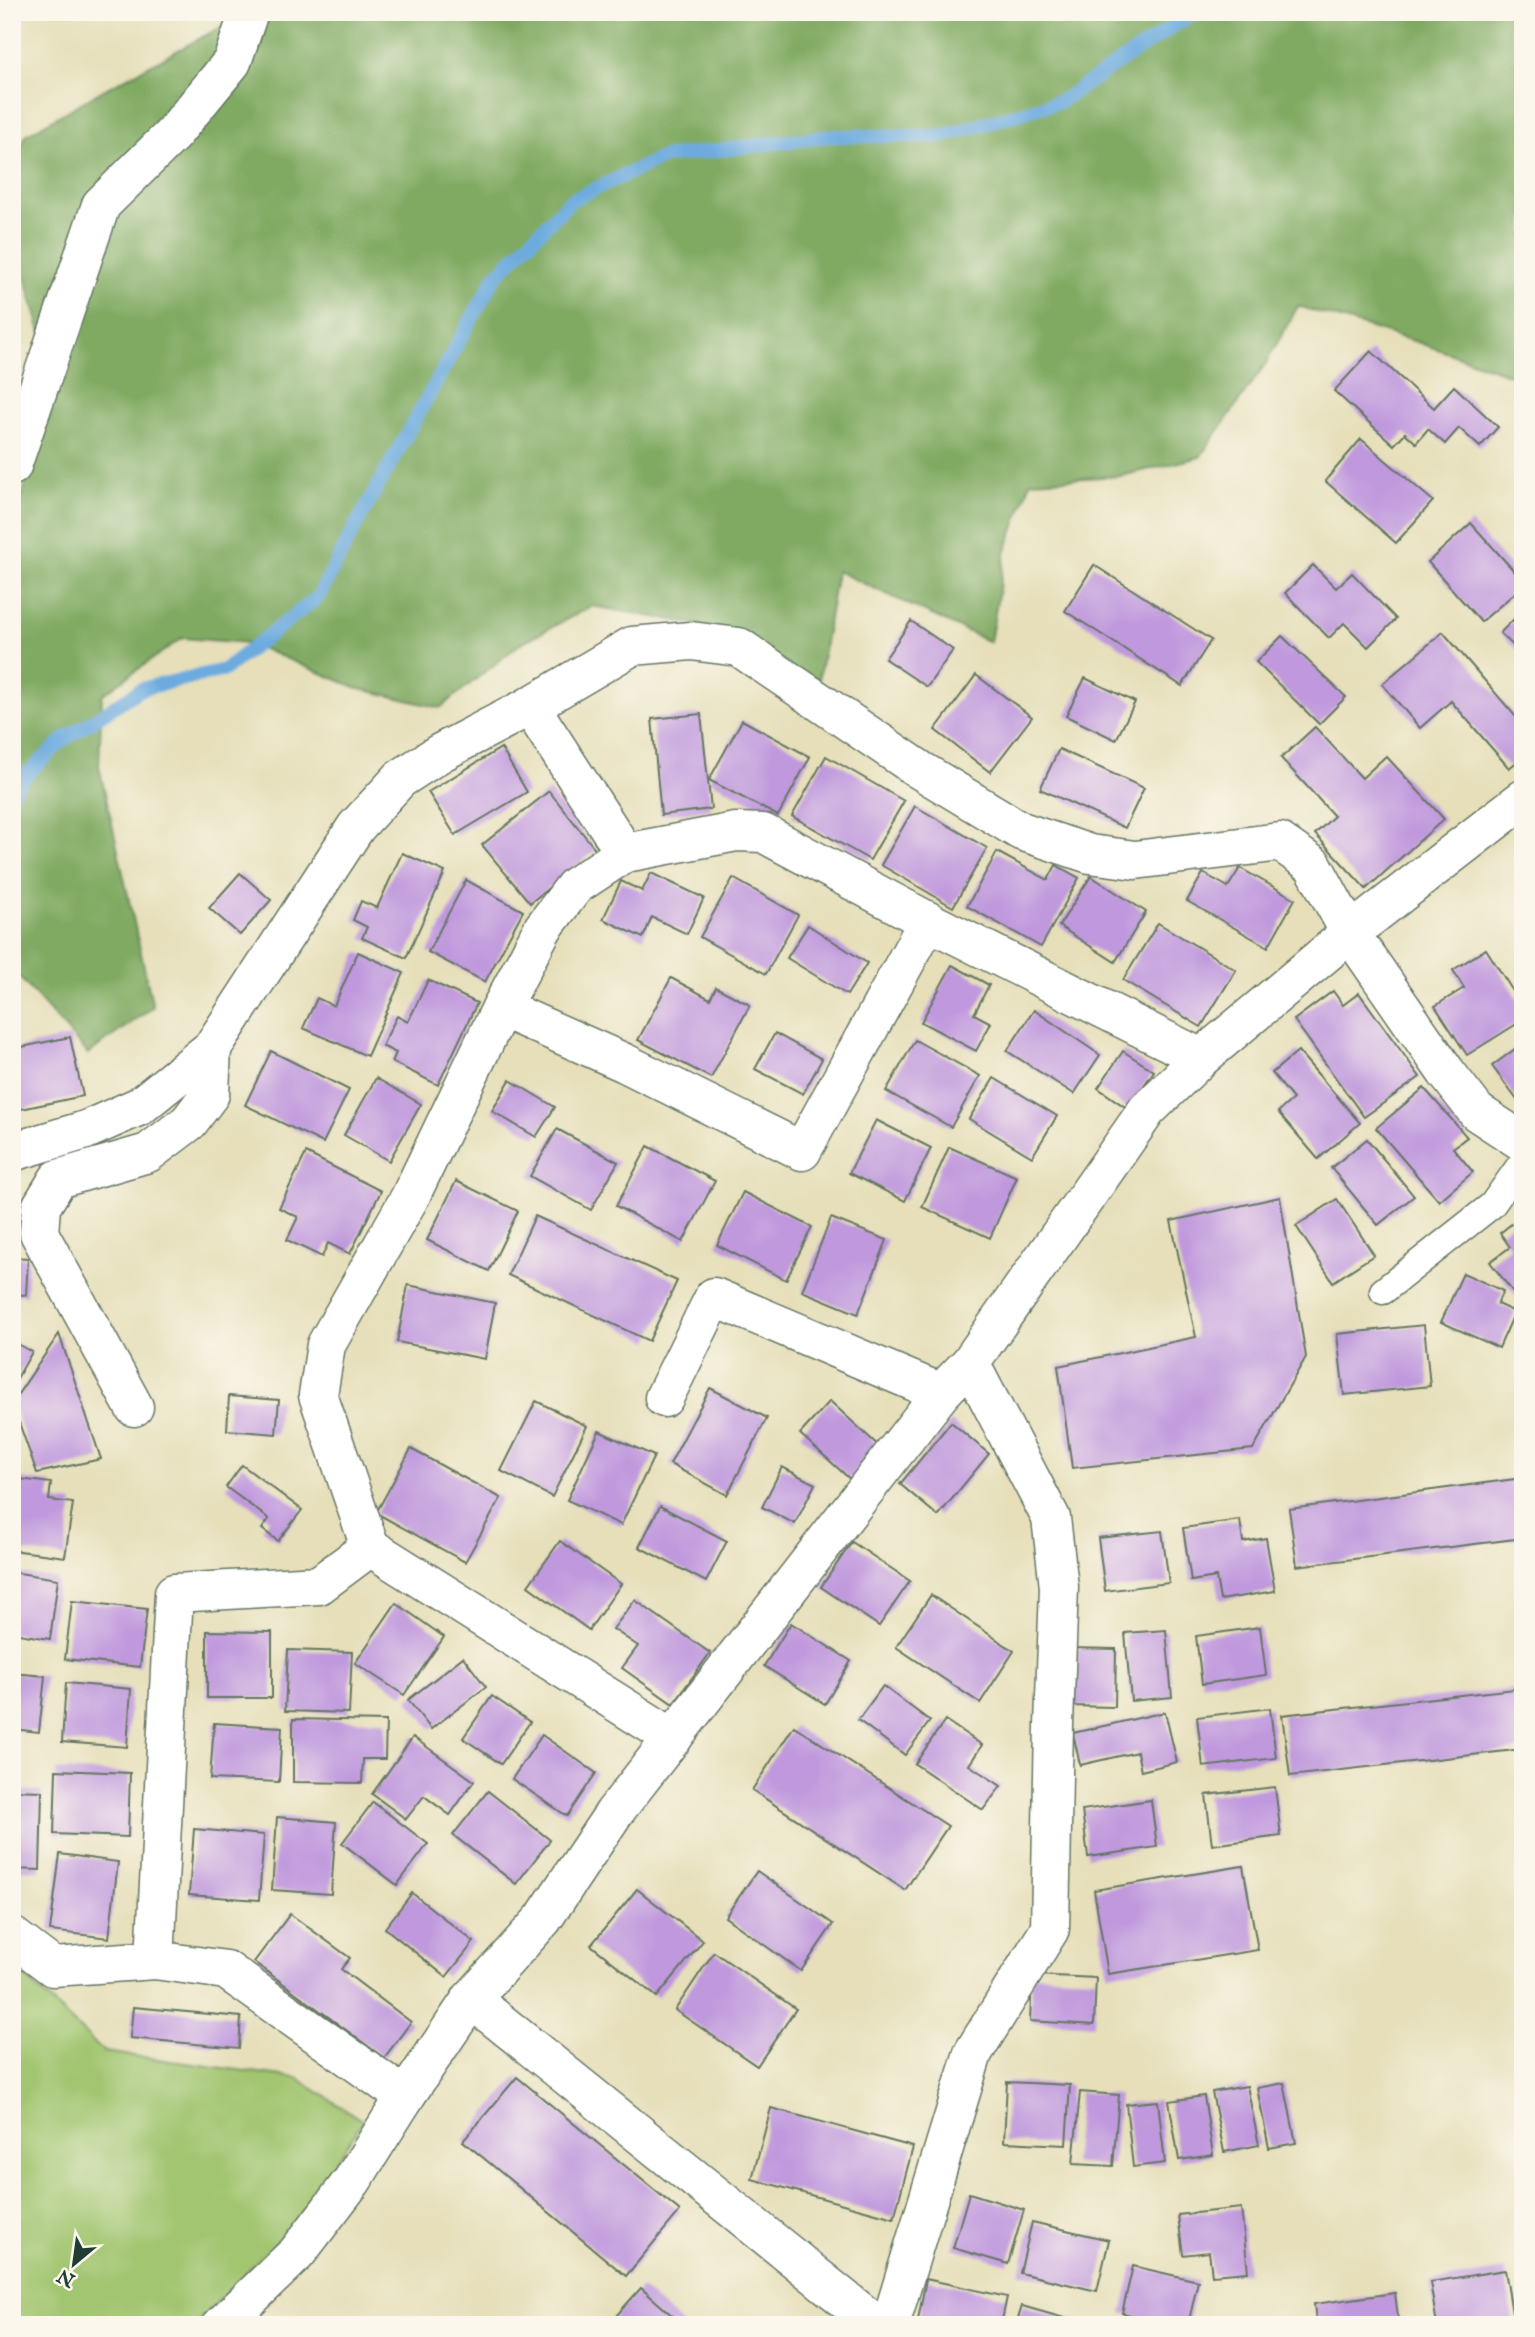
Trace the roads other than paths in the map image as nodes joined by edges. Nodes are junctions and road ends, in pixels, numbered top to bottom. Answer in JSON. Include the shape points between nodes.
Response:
{"nodes":[{"id":1,"x":249,"y":12,"type":"edge"},
{"id":2,"x":19,"y":425,"type":"edge"},
{"id":3,"x":12,"y":466,"type":"edge"},
{"id":4,"x":530,"y":706,"type":"junction"},
{"id":5,"x":1523,"y":799,"type":"edge"},
{"id":6,"x":625,"y":853,"type":"junction"},
{"id":7,"x":928,"y":921,"type":"junction"},
{"id":8,"x":1350,"y":933,"type":"junction"},
{"id":9,"x":501,"y":1008,"type":"junction"},
{"id":10,"x":212,"y":1048,"type":"junction"},
{"id":11,"x":1201,"y":1058,"type":"junction"},
{"id":12,"x":1523,"y":1142,"type":"edge"},
{"id":13,"x":12,"y":1152,"type":"edge"},
{"id":14,"x":1523,"y":1161,"type":"edge"},
{"id":15,"x":1383,"y":1291,"type":"dead end"},
{"id":16,"x":970,"y":1363,"type":"junction"},
{"id":17,"x":941,"y":1393,"type":"junction"},
{"id":18,"x":664,"y":1398,"type":"dead end"},
{"id":19,"x":134,"y":1407,"type":"dead end"},
{"id":20,"x":370,"y":1547,"type":"junction"},
{"id":21,"x":673,"y":1738,"type":"junction"},
{"id":22,"x":12,"y":1937,"type":"edge"},
{"id":23,"x":155,"y":1960,"type":"junction"},
{"id":24,"x":471,"y":1999,"type":"junction"},
{"id":25,"x":405,"y":2097,"type":"junction"},
{"id":26,"x":222,"y":2325,"type":"edge"},
{"id":27,"x":877,"y":2325,"type":"edge"},
{"id":28,"x":890,"y":2325,"type":"edge"}],
"edges":[{"from":1,"to":2,"type":"street","via":[[232,62],[172,135],[100,205]]},
{"from":2,"to":3,"type":"street"},
{"from":4,"to":6,"type":"street"},
{"from":4,"to":8,"type":"street","via":[[632,646],[691,641],[739,647],[920,770],[1021,831],[1090,853],[1135,860],[1280,842],[1313,865]]},
{"from":4,"to":10,"type":"street","via":[[400,779],[356,827]]},
{"from":5,"to":8,"type":"street"},
{"from":6,"to":7,"type":"street","via":[[736,832],[763,833]]},
{"from":6,"to":9,"type":"street","via":[[575,886],[543,929]]},
{"from":7,"to":9,"type":"street","via":[[802,1151],[625,1063]]},
{"from":7,"to":11,"type":"street"},
{"from":8,"to":11,"type":"street"},
{"from":8,"to":12,"type":"street","via":[[1477,1112]]},
{"from":9,"to":20,"type":"street","via":[[410,1197],[326,1345],[318,1395]]},
{"from":10,"to":13,"type":"street","via":[[140,1106],[86,1130]]},
{"from":10,"to":19,"type":"street","via":[[210,1094],[189,1122],[148,1153],[58,1179],[41,1207],[39,1233]]},
{"from":11,"to":16,"type":"street","via":[[1147,1110]]},
{"from":14,"to":15,"type":"lane","via":[[1492,1205]]},
{"from":16,"to":17,"type":"street"},
{"from":16,"to":28,"type":"street","via":[[1051,1518],[1059,1587],[1050,1929],[973,2053]]},
{"from":17,"to":18,"type":"street","via":[[714,1297]]},
{"from":17,"to":21,"type":"street"},
{"from":20,"to":21,"type":"street"},
{"from":20,"to":23,"type":"street","via":[[319,1585],[174,1593]]},
{"from":21,"to":24,"type":"street","via":[[614,1813],[543,1919]]},
{"from":22,"to":23,"type":"street","via":[[53,1967]]},
{"from":23,"to":25,"type":"street","via":[[226,1970]]},
{"from":24,"to":25,"type":"street"},
{"from":24,"to":27,"type":"street"},
{"from":25,"to":26,"type":"street","via":[[352,2181],[297,2253]]}]}
